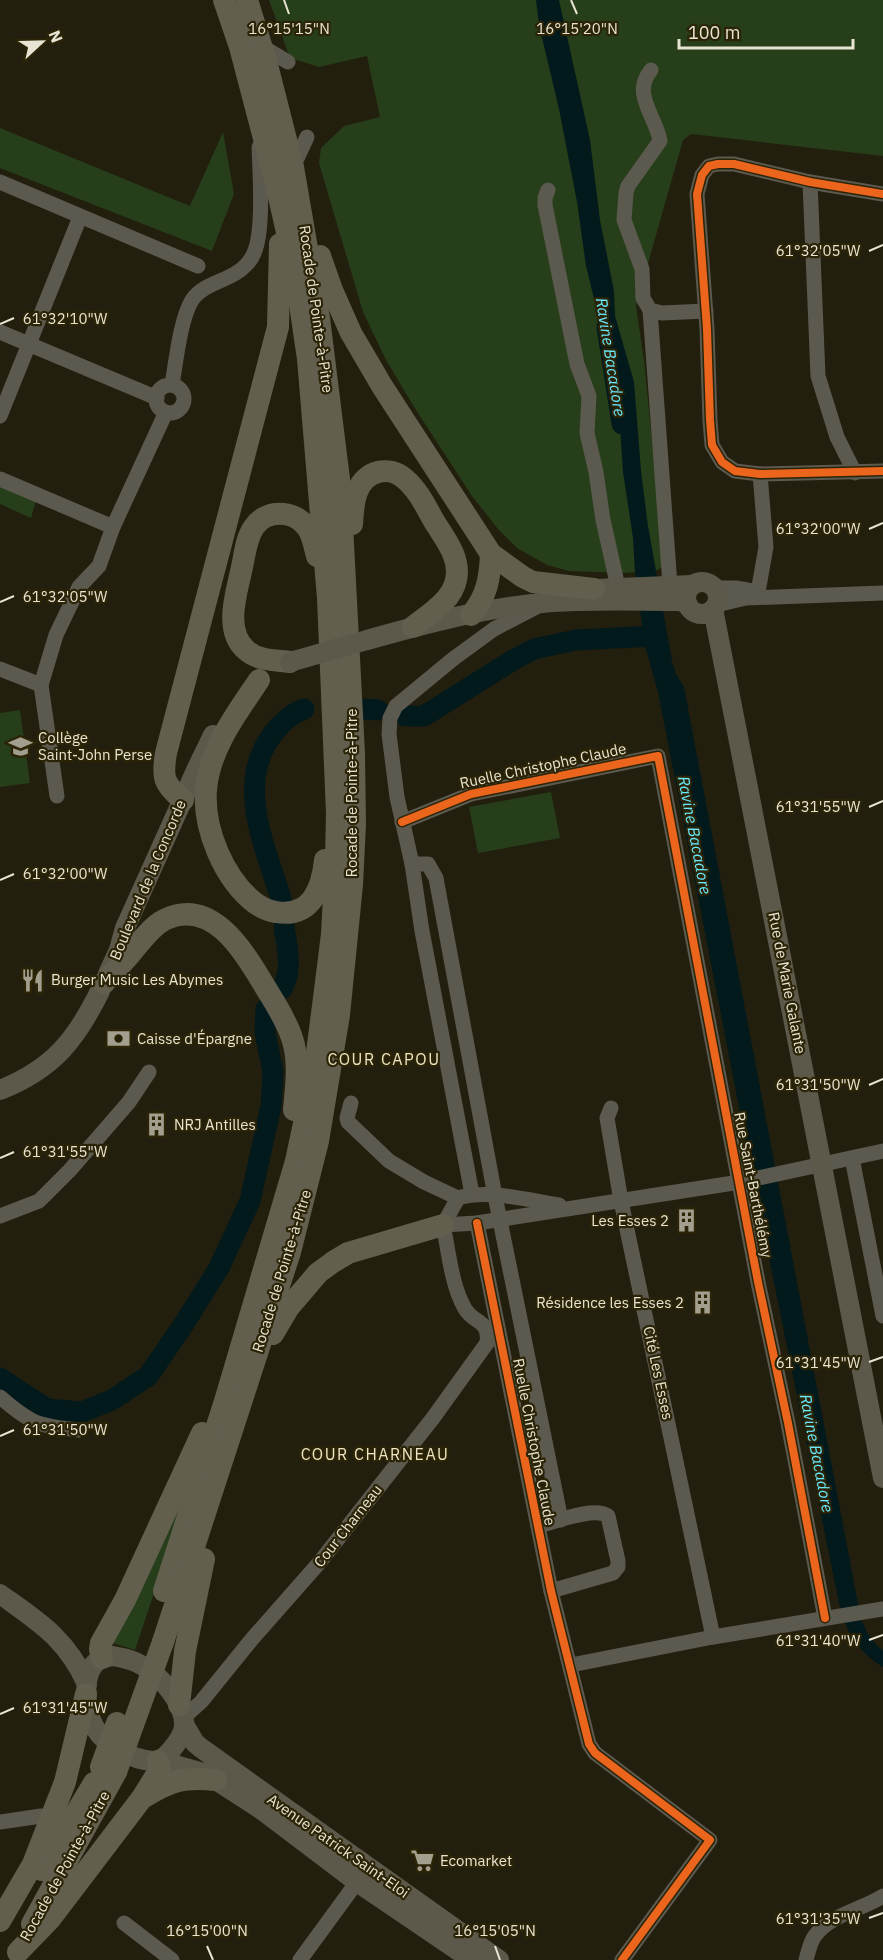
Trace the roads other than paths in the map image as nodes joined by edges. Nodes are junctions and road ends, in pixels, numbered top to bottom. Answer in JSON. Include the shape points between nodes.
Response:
{"nodes":[{"id":1,"x":224,"y":0,"type":"edge"},
{"id":2,"x":247,"y":0,"type":"edge"},
{"id":3,"x":261,"y":46,"type":"junction"},
{"id":4,"x":288,"y":62,"type":"dead end"},
{"id":5,"x":651,"y":70,"type":"dead end"},
{"id":6,"x":257,"y":108,"type":"junction"},
{"id":7,"x":307,"y":137,"type":"dead end"},
{"id":8,"x":293,"y":167,"type":"junction"},
{"id":9,"x":0,"y":182,"type":"edge"},
{"id":10,"x":810,"y":182,"type":"junction"},
{"id":11,"x":277,"y":188,"type":"junction"},
{"id":12,"x":548,"y":190,"type":"dead end"},
{"id":13,"x":883,"y":194,"type":"edge"},
{"id":14,"x":299,"y":195,"type":"junction"},
{"id":15,"x":81,"y":217,"type":"junction"},
{"id":16,"x":198,"y":266,"type":"dead end"},
{"id":17,"x":650,"y":310,"type":"junction"},
{"id":18,"x":706,"y":311,"type":"junction"},
{"id":19,"x":0,"y":332,"type":"edge"},
{"id":20,"x":30,"y":344,"type":"junction"},
{"id":21,"x":172,"y":385,"type":"junction"},
{"id":22,"x":156,"y":398,"type":"junction"},
{"id":23,"x":166,"y":412,"type":"junction"},
{"id":24,"x":0,"y":416,"type":"edge"},
{"id":25,"x":883,"y":471,"type":"edge"},
{"id":26,"x":855,"y":472,"type":"junction"},
{"id":27,"x":760,"y":474,"type":"junction"},
{"id":28,"x":0,"y":479,"type":"edge"},
{"id":29,"x":113,"y":527,"type":"junction"},
{"id":30,"x":491,"y":554,"type":"junction"},
{"id":31,"x":594,"y":589,"type":"junction"},
{"id":32,"x":626,"y":592,"type":"junction"},
{"id":33,"x":883,"y":593,"type":"edge"},
{"id":34,"x":764,"y":595,"type":"junction"},
{"id":35,"x":694,"y":597,"type":"junction"},
{"id":36,"x":337,"y":602,"type":"junction"},
{"id":37,"x":544,"y":603,"type":"junction"},
{"id":38,"x":475,"y":609,"type":"junction"},
{"id":39,"x":412,"y":627,"type":"junction"},
{"id":40,"x":290,"y":662,"type":"junction"},
{"id":41,"x":0,"y":669,"type":"edge"},
{"id":42,"x":259,"y":680,"type":"junction"},
{"id":43,"x":40,"y":685,"type":"junction"},
{"id":44,"x":658,"y":756,"type":"joint"},
{"id":45,"x":336,"y":778,"type":"junction"},
{"id":46,"x":57,"y":796,"type":"dead end"},
{"id":47,"x":183,"y":800,"type":"junction"},
{"id":48,"x":402,"y":822,"type":"junction"},
{"id":49,"x":412,"y":864,"type":"junction"},
{"id":50,"x":102,"y":987,"type":"junction"},
{"id":51,"x":149,"y":1072,"type":"dead end"},
{"id":52,"x":0,"y":1090,"type":"edge"},
{"id":53,"x":351,"y":1103,"type":"dead end"},
{"id":54,"x":611,"y":1108,"type":"dead end"},
{"id":55,"x":883,"y":1151,"type":"edge"},
{"id":56,"x":852,"y":1158,"type":"junction"},
{"id":57,"x":822,"y":1165,"type":"junction"},
{"id":58,"x":744,"y":1181,"type":"junction"},
{"id":59,"x":465,"y":1196,"type":"junction"},
{"id":60,"x":495,"y":1196,"type":"junction"},
{"id":61,"x":621,"y":1201,"type":"junction"},
{"id":62,"x":571,"y":1208,"type":"junction"},
{"id":63,"x":0,"y":1216,"type":"edge"},
{"id":64,"x":500,"y":1219,"type":"junction"},
{"id":65,"x":477,"y":1223,"type":"junction"},
{"id":66,"x":443,"y":1225,"type":"junction"},
{"id":67,"x":267,"y":1256,"type":"junction"},
{"id":68,"x":883,"y":1317,"type":"edge"},
{"id":69,"x":275,"y":1331,"type":"junction"},
{"id":70,"x":235,"y":1364,"type":"junction"},
{"id":71,"x":0,"y":1397,"type":"edge"},
{"id":72,"x":241,"y":1402,"type":"junction"},
{"id":73,"x":79,"y":1430,"type":"dead end"},
{"id":74,"x":883,"y":1478,"type":"edge"},
{"id":75,"x":220,"y":1490,"type":"junction"},
{"id":76,"x":561,"y":1520,"type":"junction"},
{"id":77,"x":538,"y":1526,"type":"junction"},
{"id":78,"x":551,"y":1591,"type":"junction"},
{"id":79,"x":0,"y":1595,"type":"edge"},
{"id":80,"x":879,"y":1609,"type":"edge"},
{"id":81,"x":829,"y":1617,"type":"junction"},
{"id":82,"x":713,"y":1637,"type":"junction"},
{"id":83,"x":156,"y":1640,"type":"junction"},
{"id":84,"x":61,"y":1641,"type":"junction"},
{"id":85,"x":101,"y":1659,"type":"junction"},
{"id":86,"x":571,"y":1665,"type":"junction"},
{"id":87,"x":87,"y":1689,"type":"junction"},
{"id":88,"x":182,"y":1716,"type":"junction"},
{"id":89,"x":161,"y":1759,"type":"junction"},
{"id":90,"x":108,"y":1770,"type":"junction"},
{"id":91,"x":216,"y":1780,"type":"junction"},
{"id":92,"x":142,"y":1798,"type":"junction"},
{"id":93,"x":41,"y":1816,"type":"dead end"},
{"id":94,"x":0,"y":1822,"type":"edge"},
{"id":95,"x":33,"y":1864,"type":"junction"},
{"id":96,"x":357,"y":1882,"type":"junction"},
{"id":97,"x":30,"y":1888,"type":"junction"},
{"id":98,"x":883,"y":1896,"type":"edge"},
{"id":99,"x":5,"y":1920,"type":"edge"},
{"id":100,"x":124,"y":1923,"type":"dead end"},
{"id":101,"x":17,"y":1950,"type":"edge"},
{"id":102,"x":172,"y":1960,"type":"edge"},
{"id":103,"x":300,"y":1960,"type":"edge"},
{"id":104,"x":472,"y":1960,"type":"edge"},
{"id":105,"x":499,"y":1960,"type":"edge"},
{"id":106,"x":622,"y":1960,"type":"edge"},
{"id":107,"x":806,"y":1960,"type":"edge"}],
"edges":[{"from":1,"to":6,"type":"highway","name":"Rocade de Pointe-à-Pitre"},
{"from":2,"to":3,"type":"highway","name":"Rocade de Pointe-à-Pitre"},
{"from":3,"to":4,"type":"street"},
{"from":3,"to":8,"type":"highway","name":"Rocade de Pointe-à-Pitre"},
{"from":5,"to":17,"type":"street","via":[[644,78],[644,98],[660,141],[628,186],[624,220],[642,268],[644,298]]},
{"from":6,"to":11,"type":"highway","name":"Rocade de Pointe-à-Pitre"},
{"from":6,"to":21,"type":"street","via":[[257,245],[248,263],[236,273],[193,298],[184,321]]},
{"from":7,"to":8,"type":"street"},
{"from":8,"to":14,"type":"highway","name":"Rocade de Pointe-à-Pitre"},
{"from":9,"to":15,"type":"street"},
{"from":10,"to":13,"type":"street"},
{"from":10,"to":18,"type":"street","via":[[734,164],[709,166],[697,194]]},
{"from":10,"to":26,"type":"street","via":[[818,376],[837,437]]},
{"from":11,"to":36,"type":"highway","name":"Rocade de Pointe-à-Pitre","via":[[294,263],[308,359]]},
{"from":11,"to":47,"type":"highway","via":[[278,327],[163,772],[172,792]]},
{"from":12,"to":32,"type":"street","via":[[545,205],[577,364],[588,396],[587,433],[603,520]]},
{"from":14,"to":30,"type":"highway","via":[[351,333]]},
{"from":14,"to":36,"type":"highway","name":"Rocade de Pointe-à-Pitre","via":[[340,487]]},
{"from":15,"to":16,"type":"street"},
{"from":15,"to":20,"type":"street"},
{"from":17,"to":18,"type":"street"},
{"from":17,"to":35,"type":"street"},
{"from":18,"to":27,"type":"street","via":[[712,445],[722,462],[735,471]]},
{"from":19,"to":20,"type":"street"},
{"from":20,"to":22,"type":"street"},
{"from":20,"to":24,"type":"street"},
{"from":21,"to":22,"type":"street","via":[[161,388]]},
{"from":21,"to":23,"type":"street","via":[[181,390],[184,404],[177,412]]},
{"from":22,"to":23,"type":"street"},
{"from":23,"to":29,"type":"street"},
{"from":25,"to":26,"type":"street"},
{"from":26,"to":27,"type":"street"},
{"from":27,"to":34,"type":"street","via":[[766,547]]},
{"from":28,"to":29,"type":"street"},
{"from":29,"to":43,"type":"street","via":[[99,566],[79,587],[56,635]]},
{"from":30,"to":31,"type":"highway","via":[[533,582]]},
{"from":30,"to":38,"type":"highway","via":[[490,577]]},
{"from":31,"to":32,"type":"main road"},
{"from":31,"to":38,"type":"main road","via":[[523,594]]},
{"from":32,"to":35,"type":"main road"},
{"from":32,"to":37,"type":"main road"},
{"from":33,"to":34,"type":"street"},
{"from":34,"to":35,"type":"street","via":[[737,599]]},
{"from":35,"to":57,"type":"main road","name":"Rue de Marie Galante","via":[[717,630]]},
{"from":36,"to":39,"type":"highway","via":[[357,492],[369,476],[387,470],[413,487],[457,565],[456,583],[448,596]]},
{"from":36,"to":40,"type":"highway","via":[[321,582],[313,540],[305,524],[278,513],[259,522],[248,540],[234,607],[235,629],[245,650],[255,656]]},
{"from":36,"to":45,"type":"highway","name":"Rocade de Pointe-à-Pitre"},
{"from":36,"to":72,"type":"highway","name":"Rocade de Pointe-à-Pitre","via":[[352,696],[355,824],[339,1015],[307,1189]]},
{"from":37,"to":38,"type":"main road"},
{"from":37,"to":48,"type":"street","via":[[494,629],[396,706],[389,734]]},
{"from":38,"to":39,"type":"main road","name":"Boulevard de la Concorde"},
{"from":39,"to":40,"type":"main road","name":"Boulevard de la Concorde","bridge":true},
{"from":40,"to":42,"type":"main road","name":"Boulevard de la Concorde"},
{"from":41,"to":43,"type":"street"},
{"from":42,"to":45,"type":"highway","via":[[212,761],[206,814],[225,866],[240,888],[263,909],[292,913],[302,909],[321,885]]},
{"from":42,"to":47,"type":"main road","name":"Boulevard de la Concorde","via":[[234,704],[217,728]]},
{"from":43,"to":46,"type":"street"},
{"from":44,"to":48,"type":"street","name":"Ruelle Christophe Claude","via":[[471,794]]},
{"from":44,"to":58,"type":"street","name":"Rue Saint-Barthélémy"},
{"from":45,"to":67,"type":"highway","name":"Rocade de Pointe-à-Pitre","via":[[332,934],[314,1076],[296,1161]]},
{"from":47,"to":50,"type":"main road","name":"Boulevard de la Concorde"},
{"from":48,"to":49,"type":"street"},
{"from":49,"to":59,"type":"street"},
{"from":49,"to":60,"type":"street","via":[[428,864],[436,878]]},
{"from":50,"to":52,"type":"main road","name":"Boulevard de la Concorde","via":[[76,1035],[46,1065]]},
{"from":50,"to":67,"type":"highway","via":[[165,920],[198,916],[226,932],[238,946],[282,1015],[294,1044],[297,1076]]},
{"from":51,"to":63,"type":"street","via":[[129,1102],[39,1201]]},
{"from":53,"to":59,"type":"street","via":[[348,1122],[389,1161],[424,1182]]},
{"from":54,"to":61,"type":"street","name":"Cité Les Esses","via":[[607,1118]]},
{"from":55,"to":56,"type":"street"},
{"from":56,"to":57,"type":"street"},
{"from":56,"to":68,"type":"street"},
{"from":57,"to":58,"type":"street"},
{"from":57,"to":74,"type":"main road","name":"Rue de Marie Galante"},
{"from":58,"to":61,"type":"street"},
{"from":58,"to":81,"type":"street","name":"Rue Saint-Barthélémy"},
{"from":59,"to":60,"type":"street"},
{"from":59,"to":66,"type":"street"},
{"from":60,"to":62,"type":"street"},
{"from":60,"to":64,"type":"street"},
{"from":61,"to":62,"type":"street"},
{"from":61,"to":82,"type":"street","name":"Cité Les Esses"},
{"from":62,"to":64,"type":"street"},
{"from":64,"to":65,"type":"street"},
{"from":64,"to":76,"type":"street"},
{"from":65,"to":66,"type":"street"},
{"from":65,"to":77,"type":"street","name":"Ruelle Christophe Claude"},
{"from":66,"to":69,"type":"highway","via":[[348,1253],[333,1262],[303,1289]]},
{"from":66,"to":88,"type":"street","name":"Cour Charneau","via":[[460,1298],[466,1311],[489,1332],[487,1343],[319,1563],[201,1702]]},
{"from":67,"to":70,"type":"highway","name":"Rocade de Pointe-à-Pitre"},
{"from":69,"to":72,"type":"highway"},
{"from":69,"to":75,"type":"highway"},
{"from":70,"to":83,"type":"highway","name":"Rocade de Pointe-à-Pitre"},
{"from":70,"to":85,"type":"highway","via":[[101,1643]]},
{"from":71,"to":73,"type":"street","via":[[34,1423]]},
{"from":72,"to":75,"type":"highway"},
{"from":72,"to":83,"type":"highway","name":"Rocade de Pointe-à-Pitre"},
{"from":75,"to":88,"type":"highway","via":[[185,1651]]},
{"from":76,"to":77,"type":"street"},
{"from":76,"to":78,"type":"street","via":[[605,1513],[618,1567],[613,1573]]},
{"from":77,"to":78,"type":"street","name":"Ruelle Christophe Claude"},
{"from":78,"to":86,"type":"street","name":"Ruelle Christophe Claude"},
{"from":79,"to":84,"type":"main road"},
{"from":80,"to":81,"type":"street"},
{"from":81,"to":82,"type":"street"},
{"from":82,"to":86,"type":"street"},
{"from":83,"to":90,"type":"highway","bridge":true},
{"from":84,"to":85,"type":"main road"},
{"from":84,"to":87,"type":"main road","via":[[78,1666]]},
{"from":85,"to":87,"type":"main road","via":[[90,1672]]},
{"from":85,"to":88,"type":"main road","via":[[113,1656],[143,1666],[161,1681]]},
{"from":86,"to":106,"type":"street","name":"Ruelle Christophe Claude","via":[[589,1744],[595,1753],[710,1840]]},
{"from":87,"to":89,"type":"main road","via":[[90,1718],[105,1739],[140,1760]]},
{"from":87,"to":95,"type":"highway","via":[[65,1782]]},
{"from":88,"to":89,"type":"main road","via":[[175,1746]]},
{"from":88,"to":105,"type":"main road","name":"Avenue Patrick Saint-Eloi","via":[[201,1748]]},
{"from":89,"to":91,"type":"main road","name":"Avenue Patrick Saint-Eloi"},
{"from":89,"to":92,"type":"highway","via":[[160,1769]]},
{"from":90,"to":97,"type":"highway","name":"Rocade de Pointe-à-Pitre"},
{"from":90,"to":101,"type":"highway","name":"Rocade de Pointe-à-Pitre"},
{"from":91,"to":92,"type":"highway","via":[[180,1780]]},
{"from":91,"to":96,"type":"main road","name":"Avenue Patrick Saint-Eloi"},
{"from":92,"to":101,"type":"highway","via":[[50,1919]]},
{"from":93,"to":94,"type":"street"},
{"from":95,"to":97,"type":"highway"},
{"from":95,"to":99,"type":"highway"},
{"from":96,"to":103,"type":"street"},
{"from":96,"to":104,"type":"main road","name":"Avenue Patrick Saint-Eloi"},
{"from":97,"to":99,"type":"highway","name":"Rocade de Pointe-à-Pitre"},
{"from":98,"to":107,"type":"street","via":[[832,1920],[813,1938]]},
{"from":99,"to":101,"type":"highway","name":"Rocade de Pointe-à-Pitre"},
{"from":100,"to":102,"type":"street"}]}
